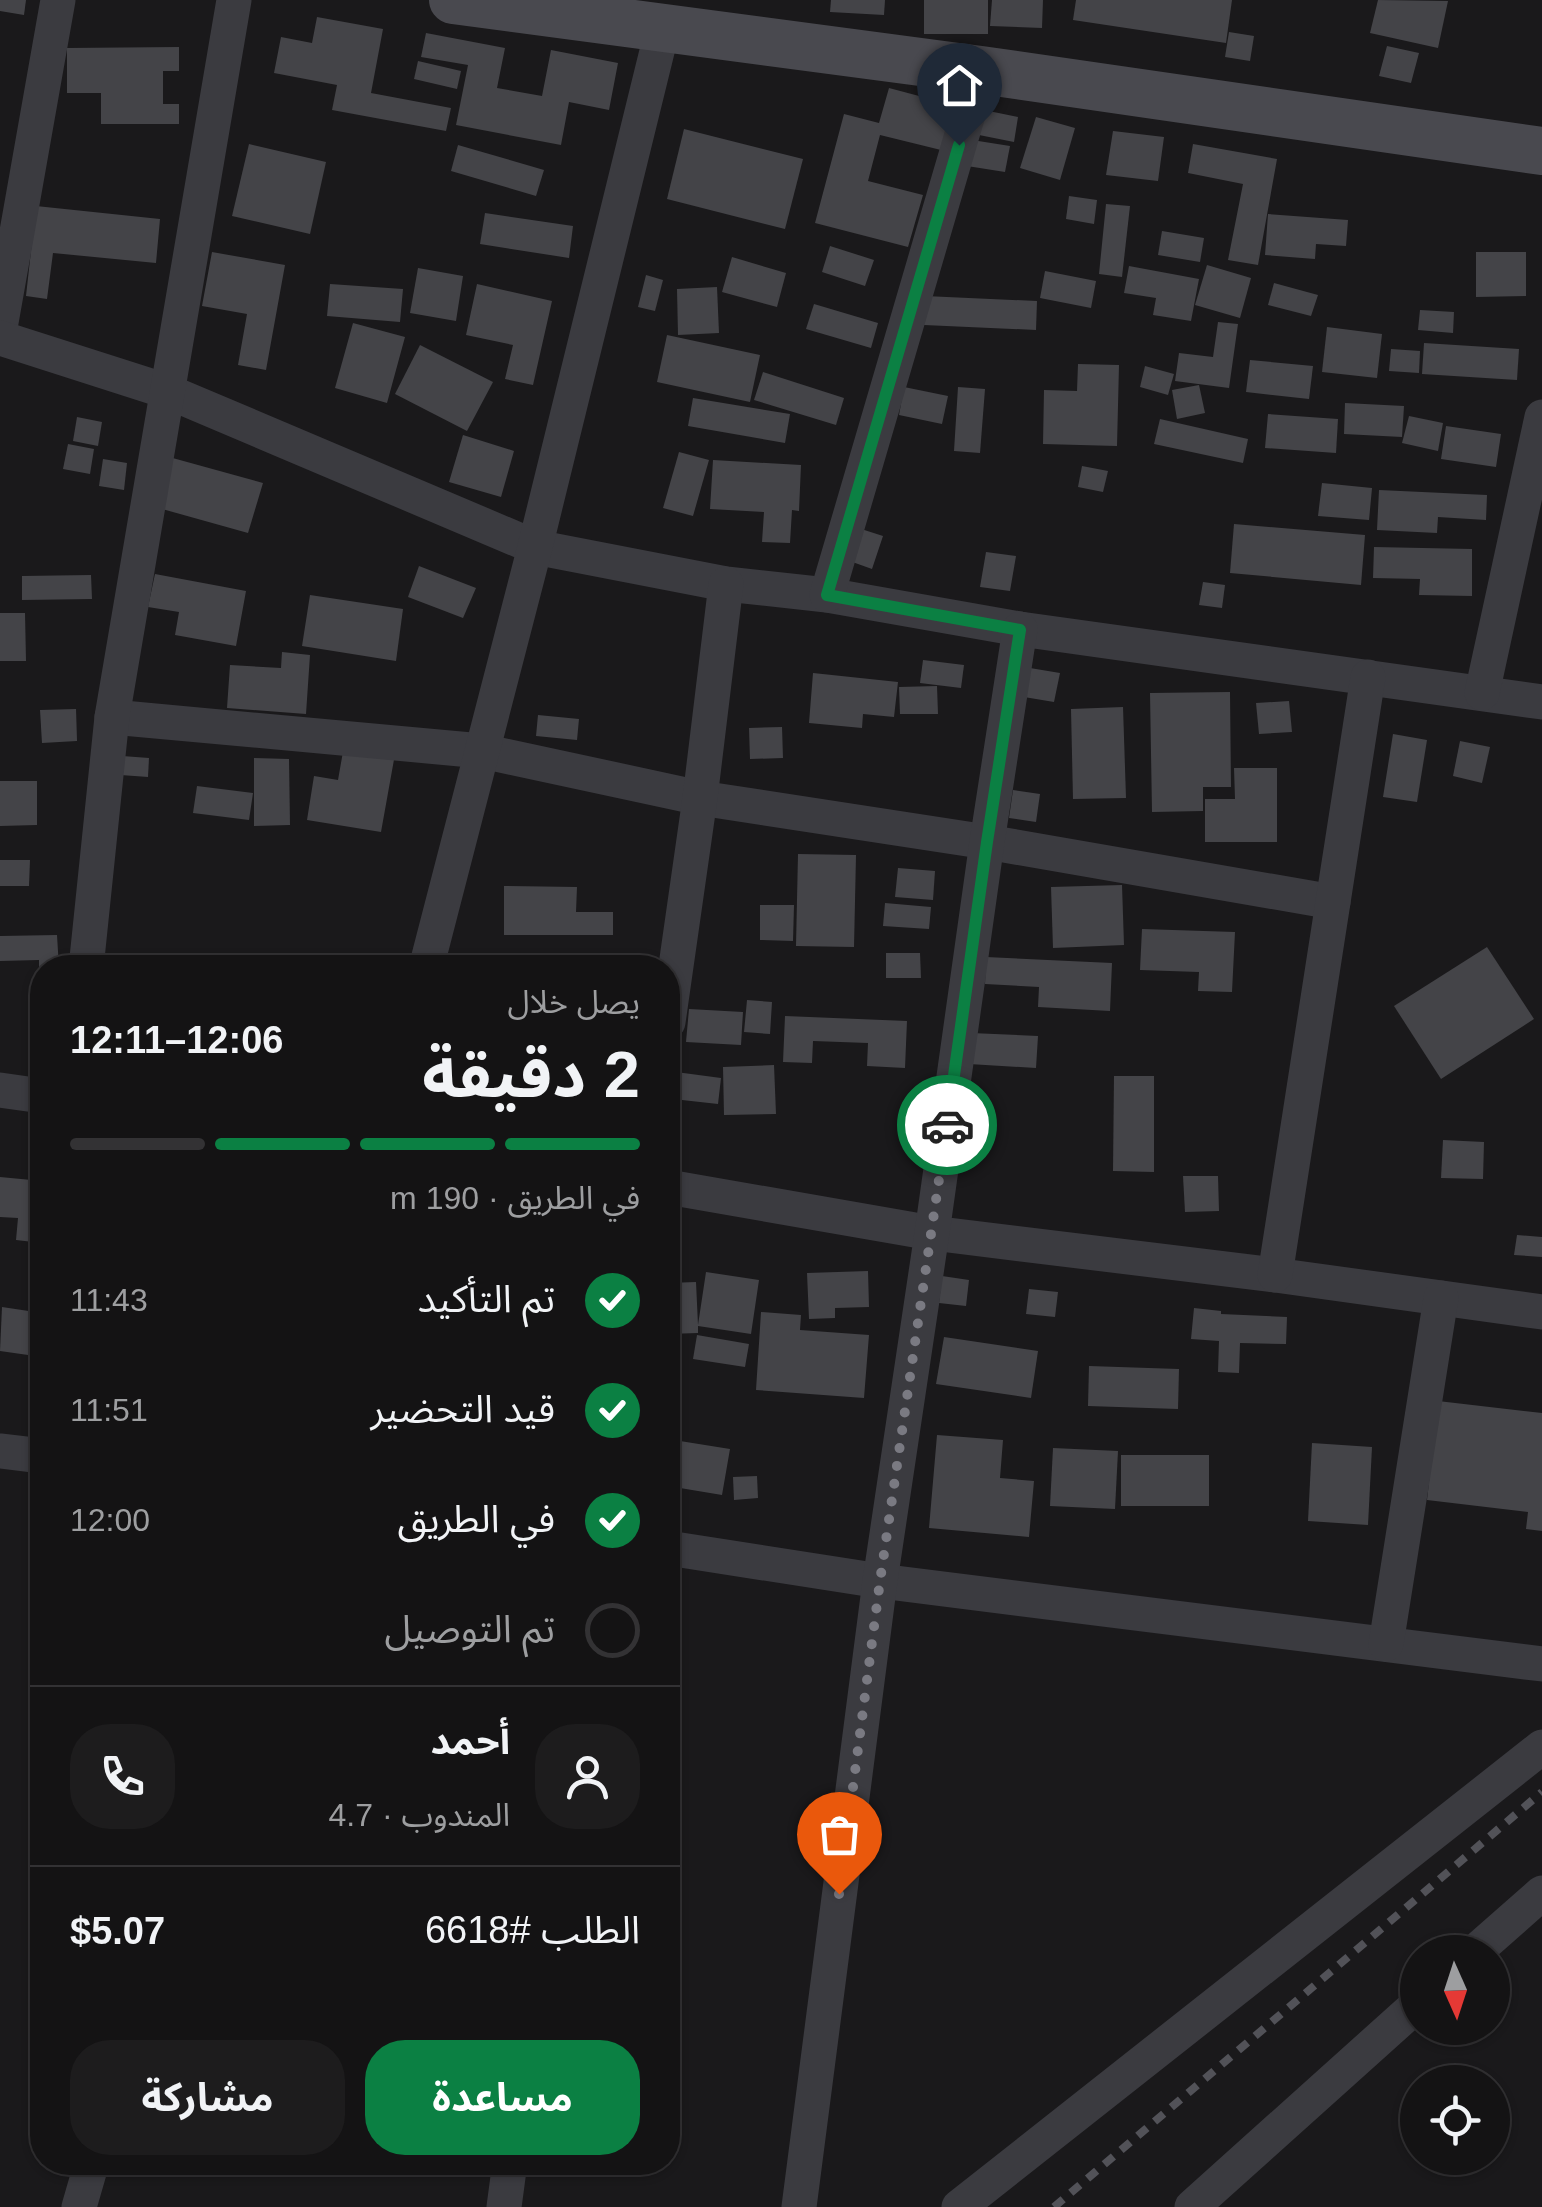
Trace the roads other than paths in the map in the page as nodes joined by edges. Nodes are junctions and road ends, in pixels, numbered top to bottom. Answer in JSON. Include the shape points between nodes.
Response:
{"nodes":[{"id":1,"x":58,"y":0,"type":"edge"},
{"id":2,"x":234,"y":0,"type":"edge"},
{"id":3,"x":453,"y":0,"type":"edge"},
{"id":4,"x":616,"y":11,"type":"edge"},
{"id":5,"x":663,"y":27,"type":"junction"},
{"id":6,"x":981,"y":70,"type":"junction"},
{"id":7,"x":1542,"y":151,"type":"edge"},
{"id":8,"x":0,"y":328,"type":"edge"},
{"id":9,"x":0,"y":338,"type":"edge"},
{"id":10,"x":170,"y":392,"type":"junction"},
{"id":11,"x":1542,"y":417,"type":"edge"},
{"id":12,"x":535,"y":547,"type":"junction"},
{"id":13,"x":726,"y":584,"type":"junction"},
{"id":14,"x":827,"y":595,"type":"junction"},
{"id":15,"x":1020,"y":630,"type":"junction"},
{"id":16,"x":1368,"y":677,"type":"junction"},
{"id":17,"x":1482,"y":693,"type":"junction"},
{"id":18,"x":1542,"y":702,"type":"edge"},
{"id":19,"x":112,"y":718,"type":"junction"},
{"id":20,"x":482,"y":751,"type":"junction"},
{"id":21,"x":700,"y":798,"type":"junction"},
{"id":22,"x":987,"y":842,"type":"junction"},
{"id":23,"x":1333,"y":902,"type":"junction"},
{"id":24,"x":87,"y":955,"type":"edge"},
{"id":25,"x":429,"y":955,"type":"edge"},
{"id":26,"x":678,"y":955,"type":"edge"},
{"id":27,"x":0,"y":1090,"type":"edge"},
{"id":28,"x":30,"y":1094,"type":"edge"},
{"id":29,"x":680,"y":1189,"type":"edge"},
{"id":30,"x":932,"y":1233,"type":"junction"},
{"id":31,"x":1275,"y":1275,"type":"junction"},
{"id":32,"x":1441,"y":1298,"type":"junction"},
{"id":33,"x":1542,"y":1312,"type":"edge"},
{"id":34,"x":0,"y":1450,"type":"edge"},
{"id":35,"x":30,"y":1454,"type":"edge"},
{"id":36,"x":680,"y":1550,"type":"edge"},
{"id":37,"x":880,"y":1581,"type":"junction"},
{"id":38,"x":1386,"y":1644,"type":"junction"},
{"id":39,"x":1542,"y":1664,"type":"edge"},
{"id":40,"x":1542,"y":1747,"type":"edge"},
{"id":41,"x":1542,"y":1892,"type":"edge"},
{"id":42,"x":1494,"y":1935,"type":"edge"},
{"id":43,"x":1400,"y":2020,"type":"edge"},
{"id":44,"x":88,"y":2175,"type":"edge"},
{"id":45,"x":508,"y":2175,"type":"edge"},
{"id":46,"x":79,"y":2207,"type":"edge"},
{"id":47,"x":504,"y":2207,"type":"edge"},
{"id":48,"x":799,"y":2207,"type":"edge"},
{"id":49,"x":959,"y":2207,"type":"edge"},
{"id":50,"x":1192,"y":2207,"type":"edge"}],
"edges":[{"from":1,"to":8,"type":"street"},
{"from":2,"to":10,"type":"street"},
{"from":3,"to":4,"type":"main road"},
{"from":4,"to":5,"type":"main road"},
{"from":5,"to":6,"type":"main road"},
{"from":5,"to":12,"type":"street"},
{"from":6,"to":7,"type":"main road"},
{"from":6,"to":14,"type":"street"},
{"from":9,"to":10,"type":"street"},
{"from":10,"to":12,"type":"street"},
{"from":10,"to":19,"type":"street"},
{"from":11,"to":17,"type":"street"},
{"from":12,"to":13,"type":"street"},
{"from":12,"to":20,"type":"street"},
{"from":13,"to":14,"type":"street"},
{"from":13,"to":21,"type":"street"},
{"from":14,"to":15,"type":"street"},
{"from":15,"to":16,"type":"street"},
{"from":15,"to":22,"type":"street"},
{"from":16,"to":17,"type":"street"},
{"from":16,"to":23,"type":"street"},
{"from":17,"to":18,"type":"street"},
{"from":19,"to":20,"type":"street"},
{"from":19,"to":24,"type":"street"},
{"from":20,"to":21,"type":"street"},
{"from":20,"to":25,"type":"street"},
{"from":21,"to":22,"type":"street"},
{"from":21,"to":26,"type":"street"},
{"from":22,"to":23,"type":"street"},
{"from":22,"to":30,"type":"street"},
{"from":23,"to":31,"type":"street"},
{"from":27,"to":28,"type":"street"},
{"from":29,"to":30,"type":"street"},
{"from":30,"to":31,"type":"street"},
{"from":30,"to":37,"type":"street"},
{"from":31,"to":32,"type":"street"},
{"from":32,"to":33,"type":"street"},
{"from":32,"to":38,"type":"street"},
{"from":34,"to":35,"type":"street"},
{"from":36,"to":37,"type":"street"},
{"from":37,"to":38,"type":"street"},
{"from":37,"to":48,"type":"street"},
{"from":38,"to":39,"type":"street"},
{"from":40,"to":49,"type":"street"},
{"from":41,"to":42,"type":"street"},
{"from":43,"to":50,"type":"street"},
{"from":44,"to":46,"type":"street"},
{"from":45,"to":47,"type":"street"}]}
